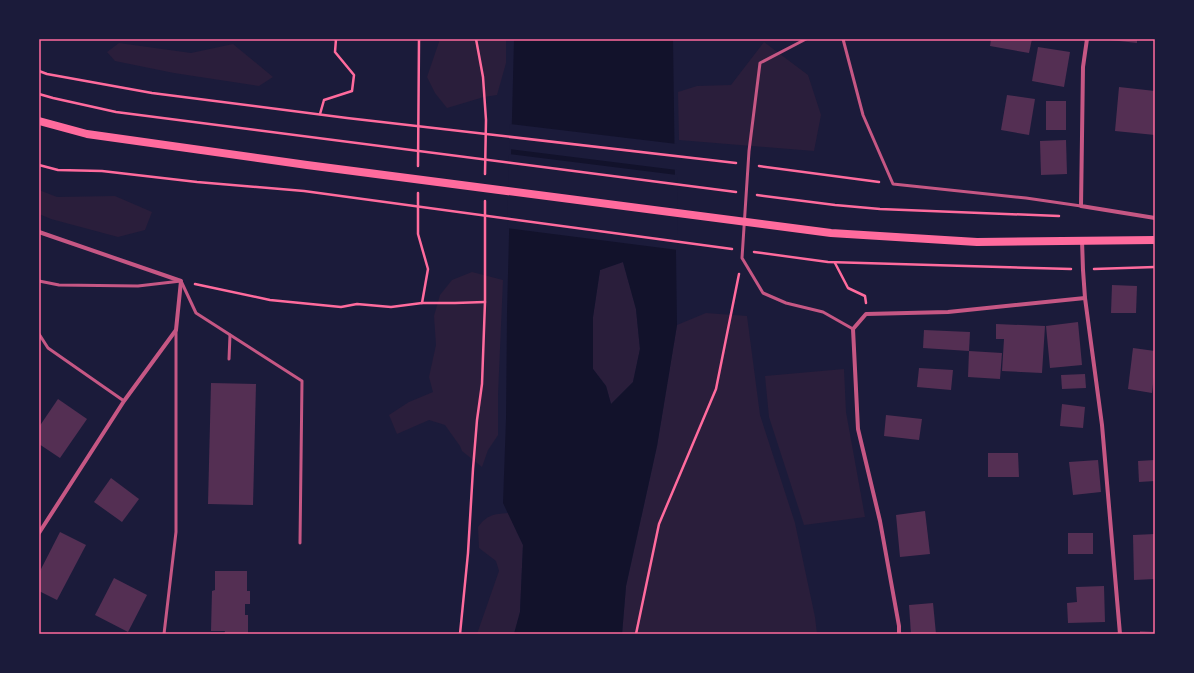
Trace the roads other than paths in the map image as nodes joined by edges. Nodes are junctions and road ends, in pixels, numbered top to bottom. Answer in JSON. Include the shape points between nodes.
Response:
{"nodes":[{"id":1,"x":806,"y":39,"type":"edge"},
{"id":2,"x":843,"y":39,"type":"edge"},
{"id":3,"x":1087,"y":39,"type":"edge"},
{"id":4,"x":39,"y":121,"type":"edge"},
{"id":5,"x":1081,"y":206,"type":"junction"},
{"id":6,"x":1155,"y":218,"type":"edge"},
{"id":7,"x":39,"y":232,"type":"edge"},
{"id":8,"x":1082,"y":240,"type":"junction"},
{"id":9,"x":1155,"y":240,"type":"edge"},
{"id":10,"x":39,"y":281,"type":"edge"},
{"id":11,"x":181,"y":281,"type":"junction"},
{"id":12,"x":1085,"y":298,"type":"junction"},
{"id":13,"x":853,"y":329,"type":"junction"},
{"id":14,"x":176,"y":330,"type":"junction"},
{"id":15,"x":39,"y":334,"type":"edge"},
{"id":16,"x":230,"y":335,"type":"junction"},
{"id":17,"x":229,"y":358,"type":"dead end"},
{"id":18,"x":124,"y":401,"type":"junction"},
{"id":19,"x":39,"y":533,"type":"edge"},
{"id":20,"x":300,"y":543,"type":"dead end"},
{"id":21,"x":164,"y":634,"type":"edge"},
{"id":22,"x":899,"y":634,"type":"edge"},
{"id":23,"x":1120,"y":634,"type":"edge"}],
"edges":[{"from":1,"to":13,"type":"lane","via":[[760,63],[749,151],[742,258],[763,293],[786,303],[823,312]]},
{"from":2,"to":5,"type":"lane","via":[[863,115],[893,184]]},
{"from":3,"to":5,"type":"street","via":[[1083,67]]},
{"from":4,"to":8,"type":"main road","via":[[87,134],[831,233],[976,242]]},
{"from":5,"to":6,"type":"street"},
{"from":7,"to":11,"type":"street"},
{"from":8,"to":9,"type":"main road"},
{"from":8,"to":12,"type":"street"},
{"from":10,"to":11,"type":"lane","via":[[59,285],[138,286]]},
{"from":11,"to":14,"type":"street"},
{"from":11,"to":16,"type":"lane","via":[[196,313]]},
{"from":12,"to":13,"type":"street","via":[[948,312],[866,314]]},
{"from":12,"to":23,"type":"street","via":[[1102,425]]},
{"from":13,"to":22,"type":"street","via":[[858,429],[880,521]]},
{"from":14,"to":18,"type":"street"},
{"from":14,"to":21,"type":"lane","via":[[176,532]]},
{"from":15,"to":18,"type":"lane","via":[[48,348]]},
{"from":16,"to":17,"type":"lane"},
{"from":16,"to":20,"type":"lane","via":[[302,381]]},
{"from":18,"to":19,"type":"street"}]}
